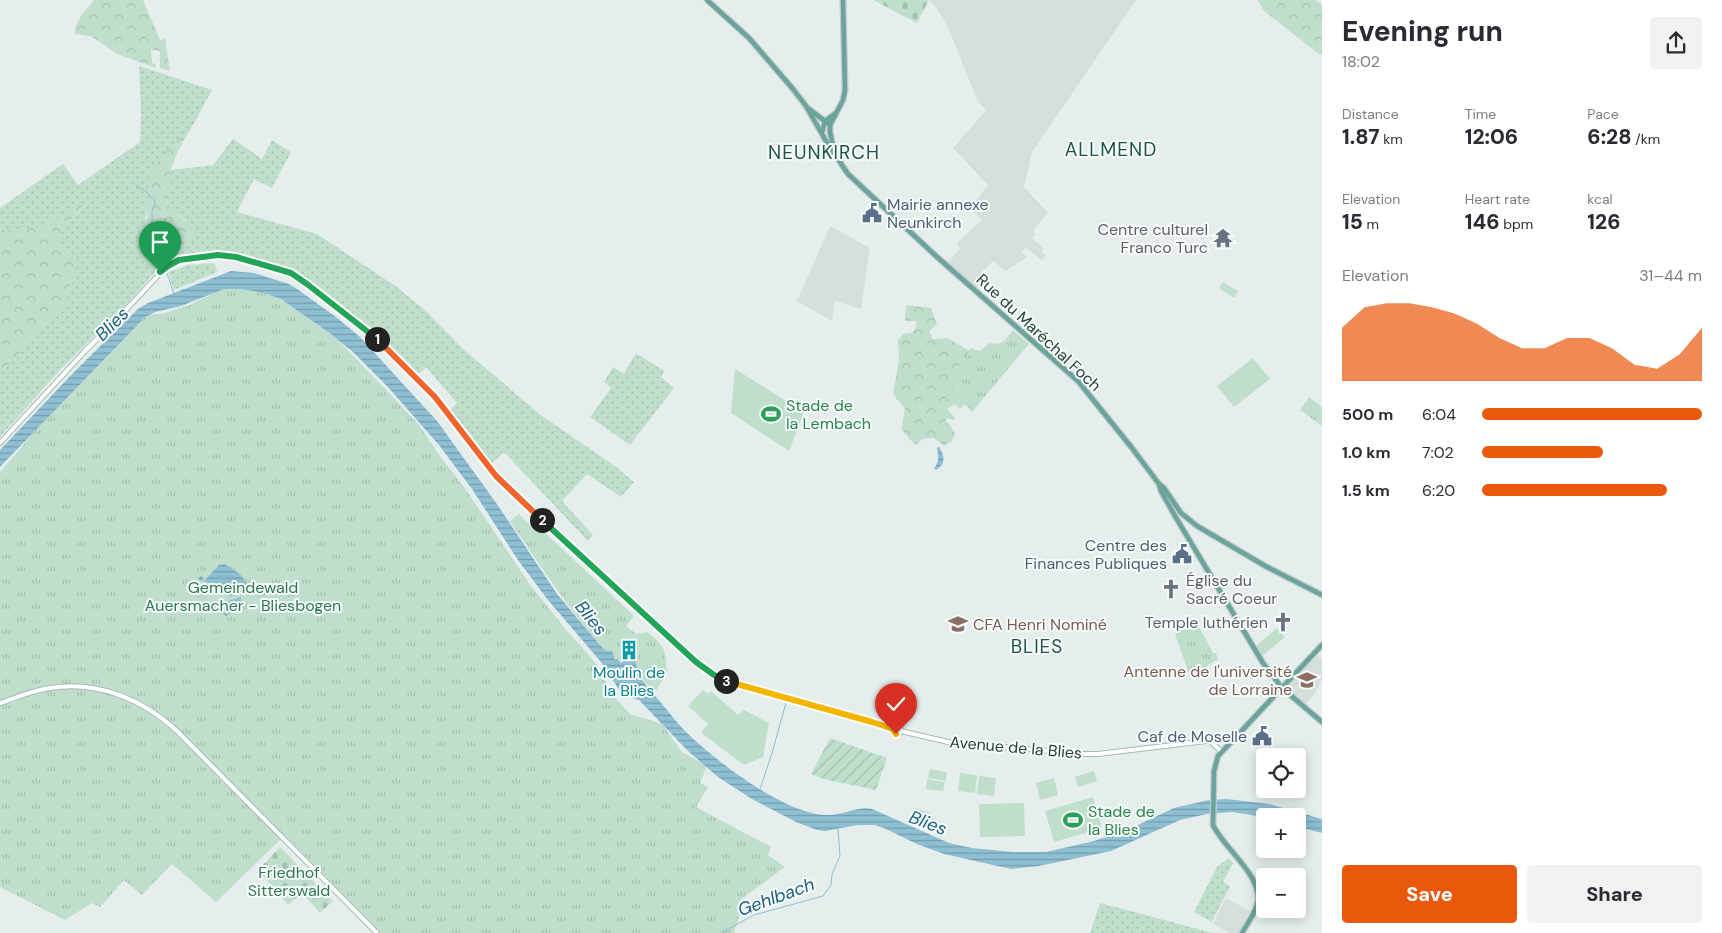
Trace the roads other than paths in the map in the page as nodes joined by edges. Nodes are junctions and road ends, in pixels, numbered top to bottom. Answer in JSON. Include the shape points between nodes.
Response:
{"nodes":[{"id":1,"x":707,"y":0,"type":"edge"},
{"id":2,"x":843,"y":0,"type":"edge"},
{"id":3,"x":806,"y":106,"type":"junction"},
{"id":4,"x":837,"y":112,"type":"junction"},
{"id":5,"x":822,"y":124,"type":"junction"},
{"id":6,"x":830,"y":125,"type":"junction"},
{"id":7,"x":834,"y":152,"type":"junction"},
{"id":8,"x":0,"y":443,"type":"edge"},
{"id":9,"x":1172,"y":505,"type":"junction"},
{"id":10,"x":1179,"y":510,"type":"junction"},
{"id":11,"x":1174,"y":515,"type":"junction"},
{"id":12,"x":1322,"y":595,"type":"edge"},
{"id":13,"x":1322,"y":645,"type":"edge"},
{"id":14,"x":1282,"y":688,"type":"junction"},
{"id":15,"x":0,"y":703,"type":"edge"},
{"id":16,"x":1322,"y":721,"type":"edge"},
{"id":17,"x":1222,"y":752,"type":"junction"},
{"id":18,"x":376,"y":933,"type":"edge"},
{"id":19,"x":1242,"y":933,"type":"edge"}],
"edges":[{"from":1,"to":3,"type":"main road","via":[[757,46]]},
{"from":2,"to":4,"type":"main road","via":[[845,90]]},
{"from":3,"to":5,"type":"main road"},
{"from":3,"to":5,"type":"main road"},
{"from":4,"to":5,"type":"main road"},
{"from":4,"to":6,"type":"main road"},
{"from":5,"to":6,"type":"main road"},
{"from":5,"to":7,"type":"main road","name":"Rue du Maréchal Foch","via":[[822,133]]},
{"from":6,"to":7,"type":"main road","name":"Rue du Maréchal Foch"},
{"from":7,"to":9,"type":"main road","name":"Rue du Maréchal Foch","via":[[848,174],[867,193],[1085,389]]},
{"from":8,"to":17,"type":"main road","name":"Avenue de la Blies","via":[[168,266],[179,260],[218,255],[244,260],[291,273],[365,328],[439,401],[496,476],[696,662],[714,675],[893,729],[896,734],[901,731],[948,742],[1098,754],[1210,741]]},
{"from":9,"to":10,"type":"main road"},
{"from":9,"to":11,"type":"main road"},
{"from":10,"to":11,"type":"main road"},
{"from":10,"to":12,"type":"main road","via":[[1210,534]]},
{"from":11,"to":14,"type":"main road","via":[[1263,664]]},
{"from":13,"to":14,"type":"main road"},
{"from":14,"to":16,"type":"main road"},
{"from":14,"to":17,"type":"main road"},
{"from":15,"to":18,"type":"main road","via":[[46,689],[87,687],[124,696],[151,710],[166,720]]},
{"from":17,"to":19,"type":"main road","via":[[1215,764],[1212,816],[1215,829],[1254,880],[1258,896],[1254,912]]}]}
